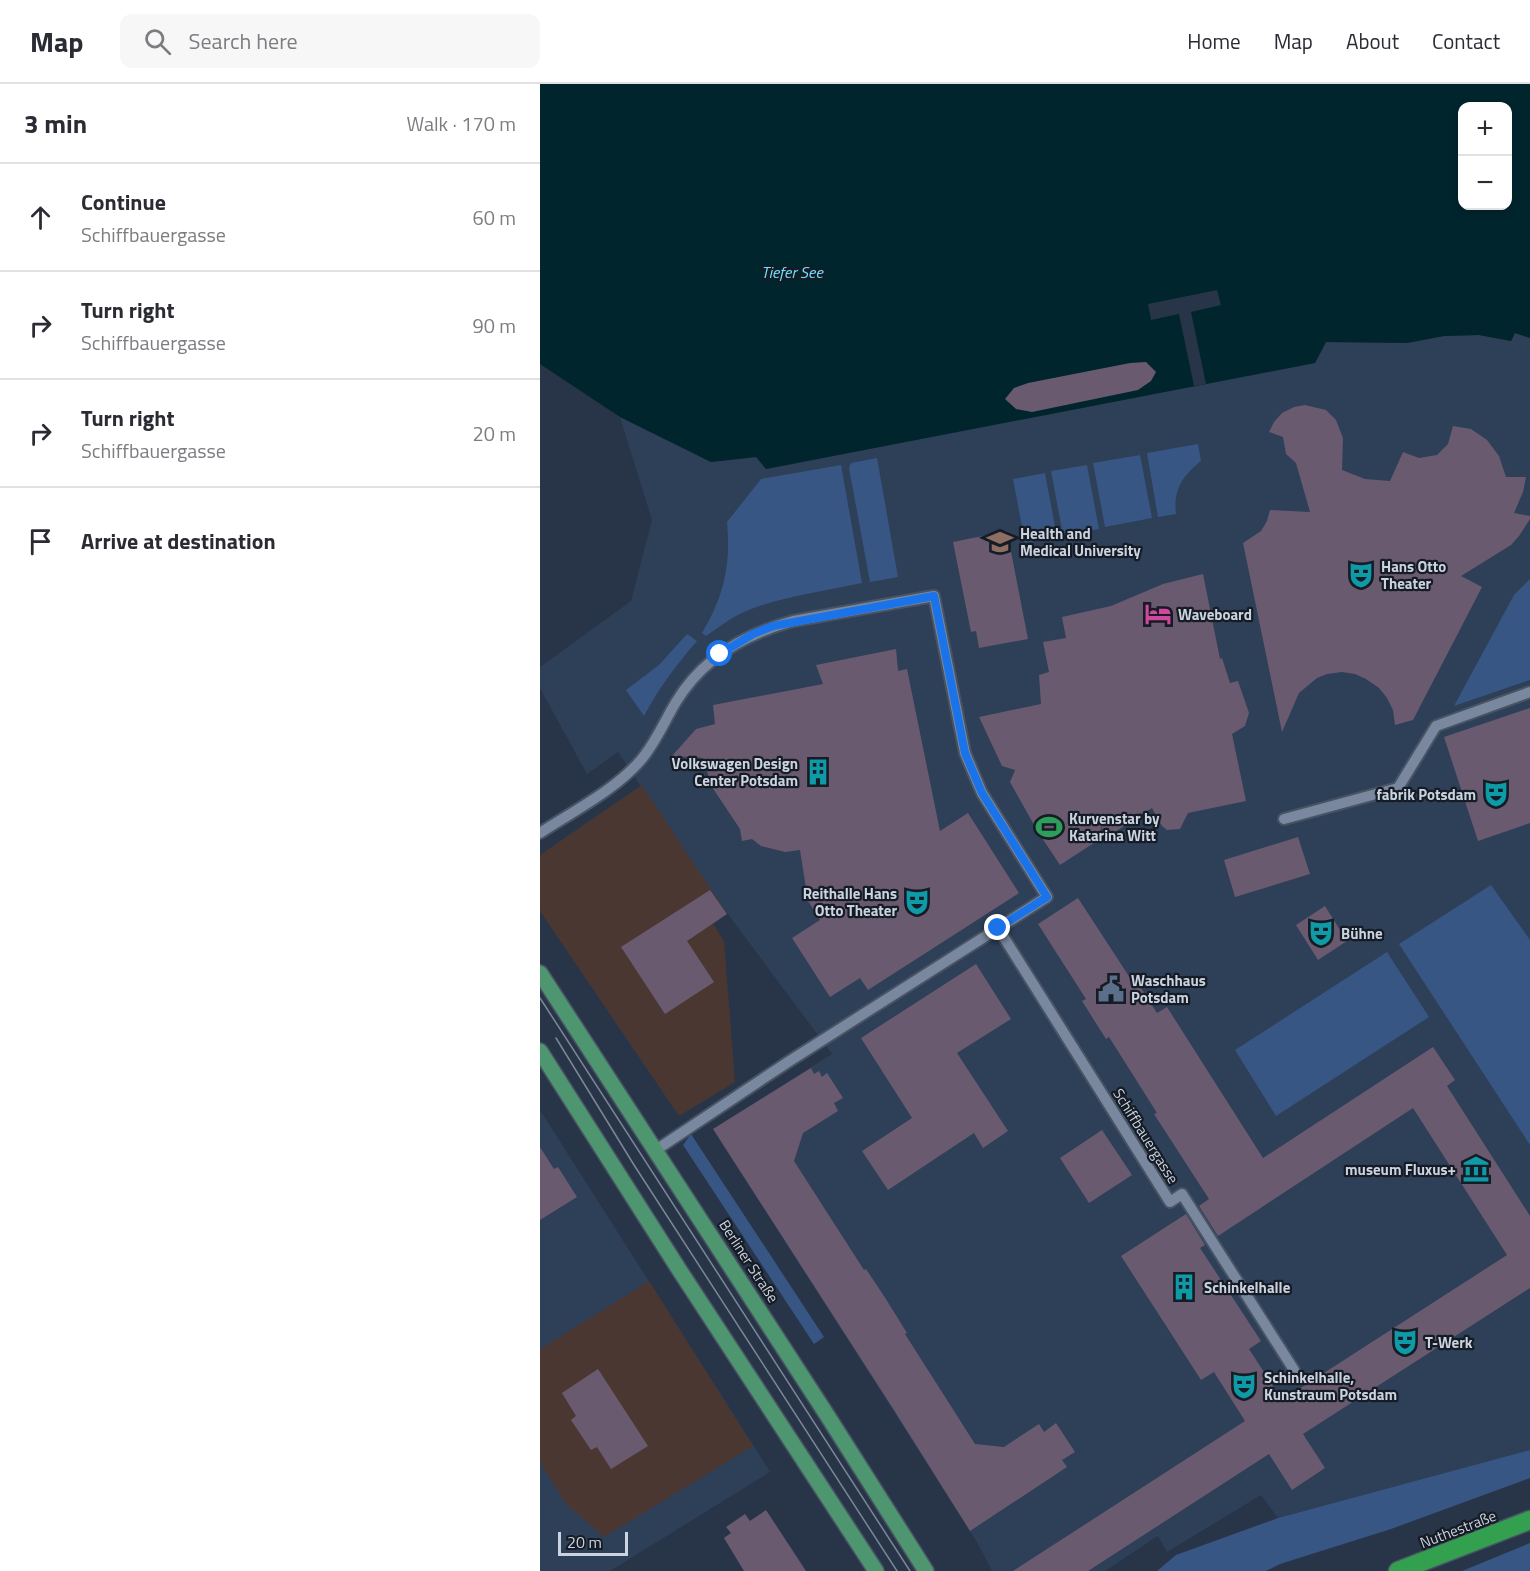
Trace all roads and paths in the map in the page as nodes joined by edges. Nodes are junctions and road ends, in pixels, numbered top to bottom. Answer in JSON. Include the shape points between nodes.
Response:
{"nodes":[{"id":1,"x":1530,"y":692,"type":"edge"},
{"id":2,"x":1284,"y":819,"type":"dead end"},
{"id":3,"x":540,"y":833,"type":"edge"},
{"id":4,"x":998,"y":928,"type":"junction"},
{"id":5,"x":540,"y":973,"type":"edge"},
{"id":6,"x":540,"y":1051,"type":"edge"},
{"id":7,"x":656,"y":1150,"type":"junction"},
{"id":8,"x":1294,"y":1370,"type":"dead end"},
{"id":9,"x":1530,"y":1520,"type":"edge"},
{"id":10,"x":876,"y":1571,"type":"edge"},
{"id":11,"x":926,"y":1571,"type":"edge"},
{"id":12,"x":1398,"y":1571,"type":"edge"}],
"edges":[{"from":1,"to":2,"type":"street","via":[[1436,726],[1398,788]]},
{"from":3,"to":4,"type":"street","via":[[592,800],[640,761],[690,682],[736,644],[793,621],[934,596],[965,753],[982,793],[1047,897]]},
{"from":4,"to":7,"type":"street"},
{"from":4,"to":8,"type":"street","name":"Schiffbauergasse","via":[[1170,1202],[1182,1194]]},
{"from":5,"to":7,"type":"main road","name":"Berliner Straße"},
{"from":6,"to":10,"type":"main road"},
{"from":7,"to":11,"type":"main road","name":"Berliner Straße"},
{"from":9,"to":12,"type":"highway","name":"Nuthestraße"}]}
